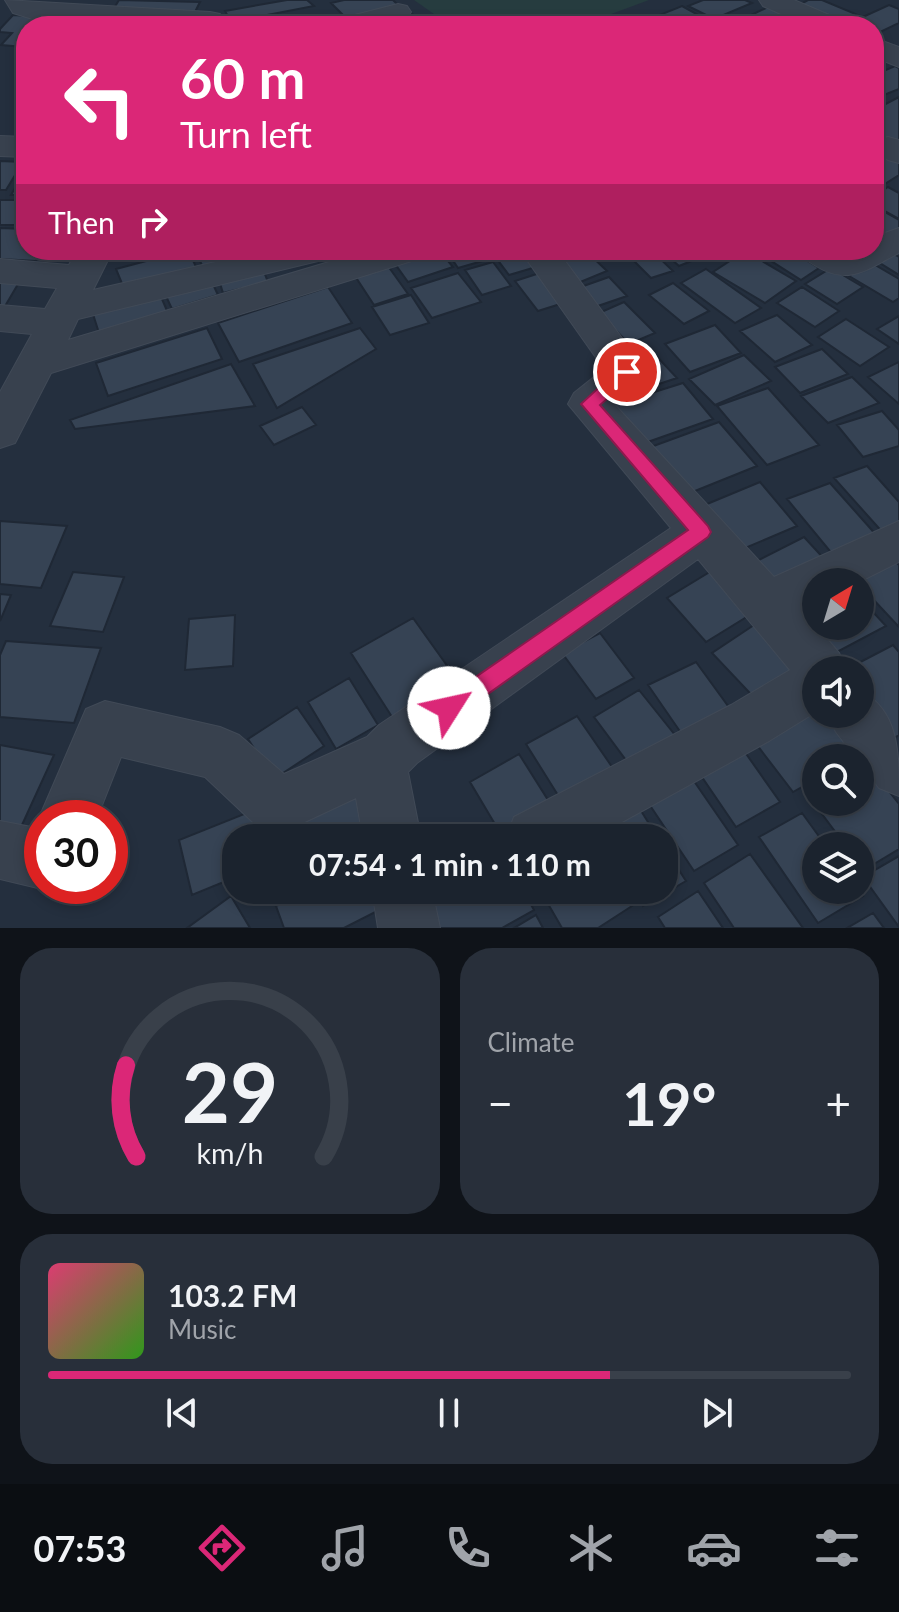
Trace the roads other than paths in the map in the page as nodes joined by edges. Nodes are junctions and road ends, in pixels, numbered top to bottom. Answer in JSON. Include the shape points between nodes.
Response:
{"nodes":[{"id":1,"x":18,"y":0,"type":"edge"},
{"id":2,"x":772,"y":0,"type":"edge"},
{"id":3,"x":213,"y":9,"type":"edge"},
{"id":4,"x":398,"y":12,"type":"dead end"},
{"id":5,"x":383,"y":16,"type":"edge"},
{"id":6,"x":808,"y":16,"type":"edge"},
{"id":7,"x":256,"y":260,"type":"edge"},
{"id":8,"x":375,"y":260,"type":"edge"},
{"id":9,"x":545,"y":260,"type":"edge"},
{"id":10,"x":832,"y":260,"type":"edge"},
{"id":11,"x":855,"y":260,"type":"edge"},
{"id":12,"x":0,"y":271,"type":"edge"},
{"id":13,"x":75,"y":290,"type":"edge"},
{"id":14,"x":0,"y":318,"type":"edge"},
{"id":15,"x":37,"y":363,"type":"junction"},
{"id":16,"x":2,"y":426,"type":"edge"},
{"id":17,"x":701,"y":532,"type":"junction"},
{"id":18,"x":899,"y":540,"type":"edge"},
{"id":19,"x":767,"y":604,"type":"junction"},
{"id":20,"x":810,"y":656,"type":"edge"},
{"id":21,"x":802,"y":691,"type":"edge"},
{"id":22,"x":866,"y":728,"type":"edge"},
{"id":23,"x":386,"y":756,"type":"junction"},
{"id":24,"x":899,"y":769,"type":"edge"},
{"id":25,"x":75,"y":800,"type":"edge"},
{"id":26,"x":389,"y":824,"type":"edge"},
{"id":27,"x":561,"y":824,"type":"edge"},
{"id":28,"x":0,"y":850,"type":"edge"},
{"id":29,"x":24,"y":855,"type":"edge"}],
"edges":[{"from":1,"to":3,"type":"street","via":[[36,12]]},
{"from":2,"to":6,"type":"street"},
{"from":4,"to":5,"type":"street"},
{"from":7,"to":13,"type":"street"},
{"from":8,"to":15,"type":"street"},
{"from":9,"to":17,"type":"street","via":[[627,372],[589,404]]},
{"from":10,"to":11,"type":"street","via":[[843,266]]},
{"from":12,"to":13,"type":"street"},
{"from":13,"to":14,"type":"street"},
{"from":13,"to":15,"type":"street"},
{"from":15,"to":16,"type":"street"},
{"from":17,"to":19,"type":"street"},
{"from":17,"to":23,"type":"street"},
{"from":18,"to":19,"type":"street"},
{"from":19,"to":20,"type":"street"},
{"from":21,"to":27,"type":"street"},
{"from":22,"to":24,"type":"street"},
{"from":23,"to":25,"type":"street","via":[[277,806],[220,754],[105,727]]},
{"from":23,"to":26,"type":"street","via":[[380,772]]},
{"from":28,"to":29,"type":"street"}]}
